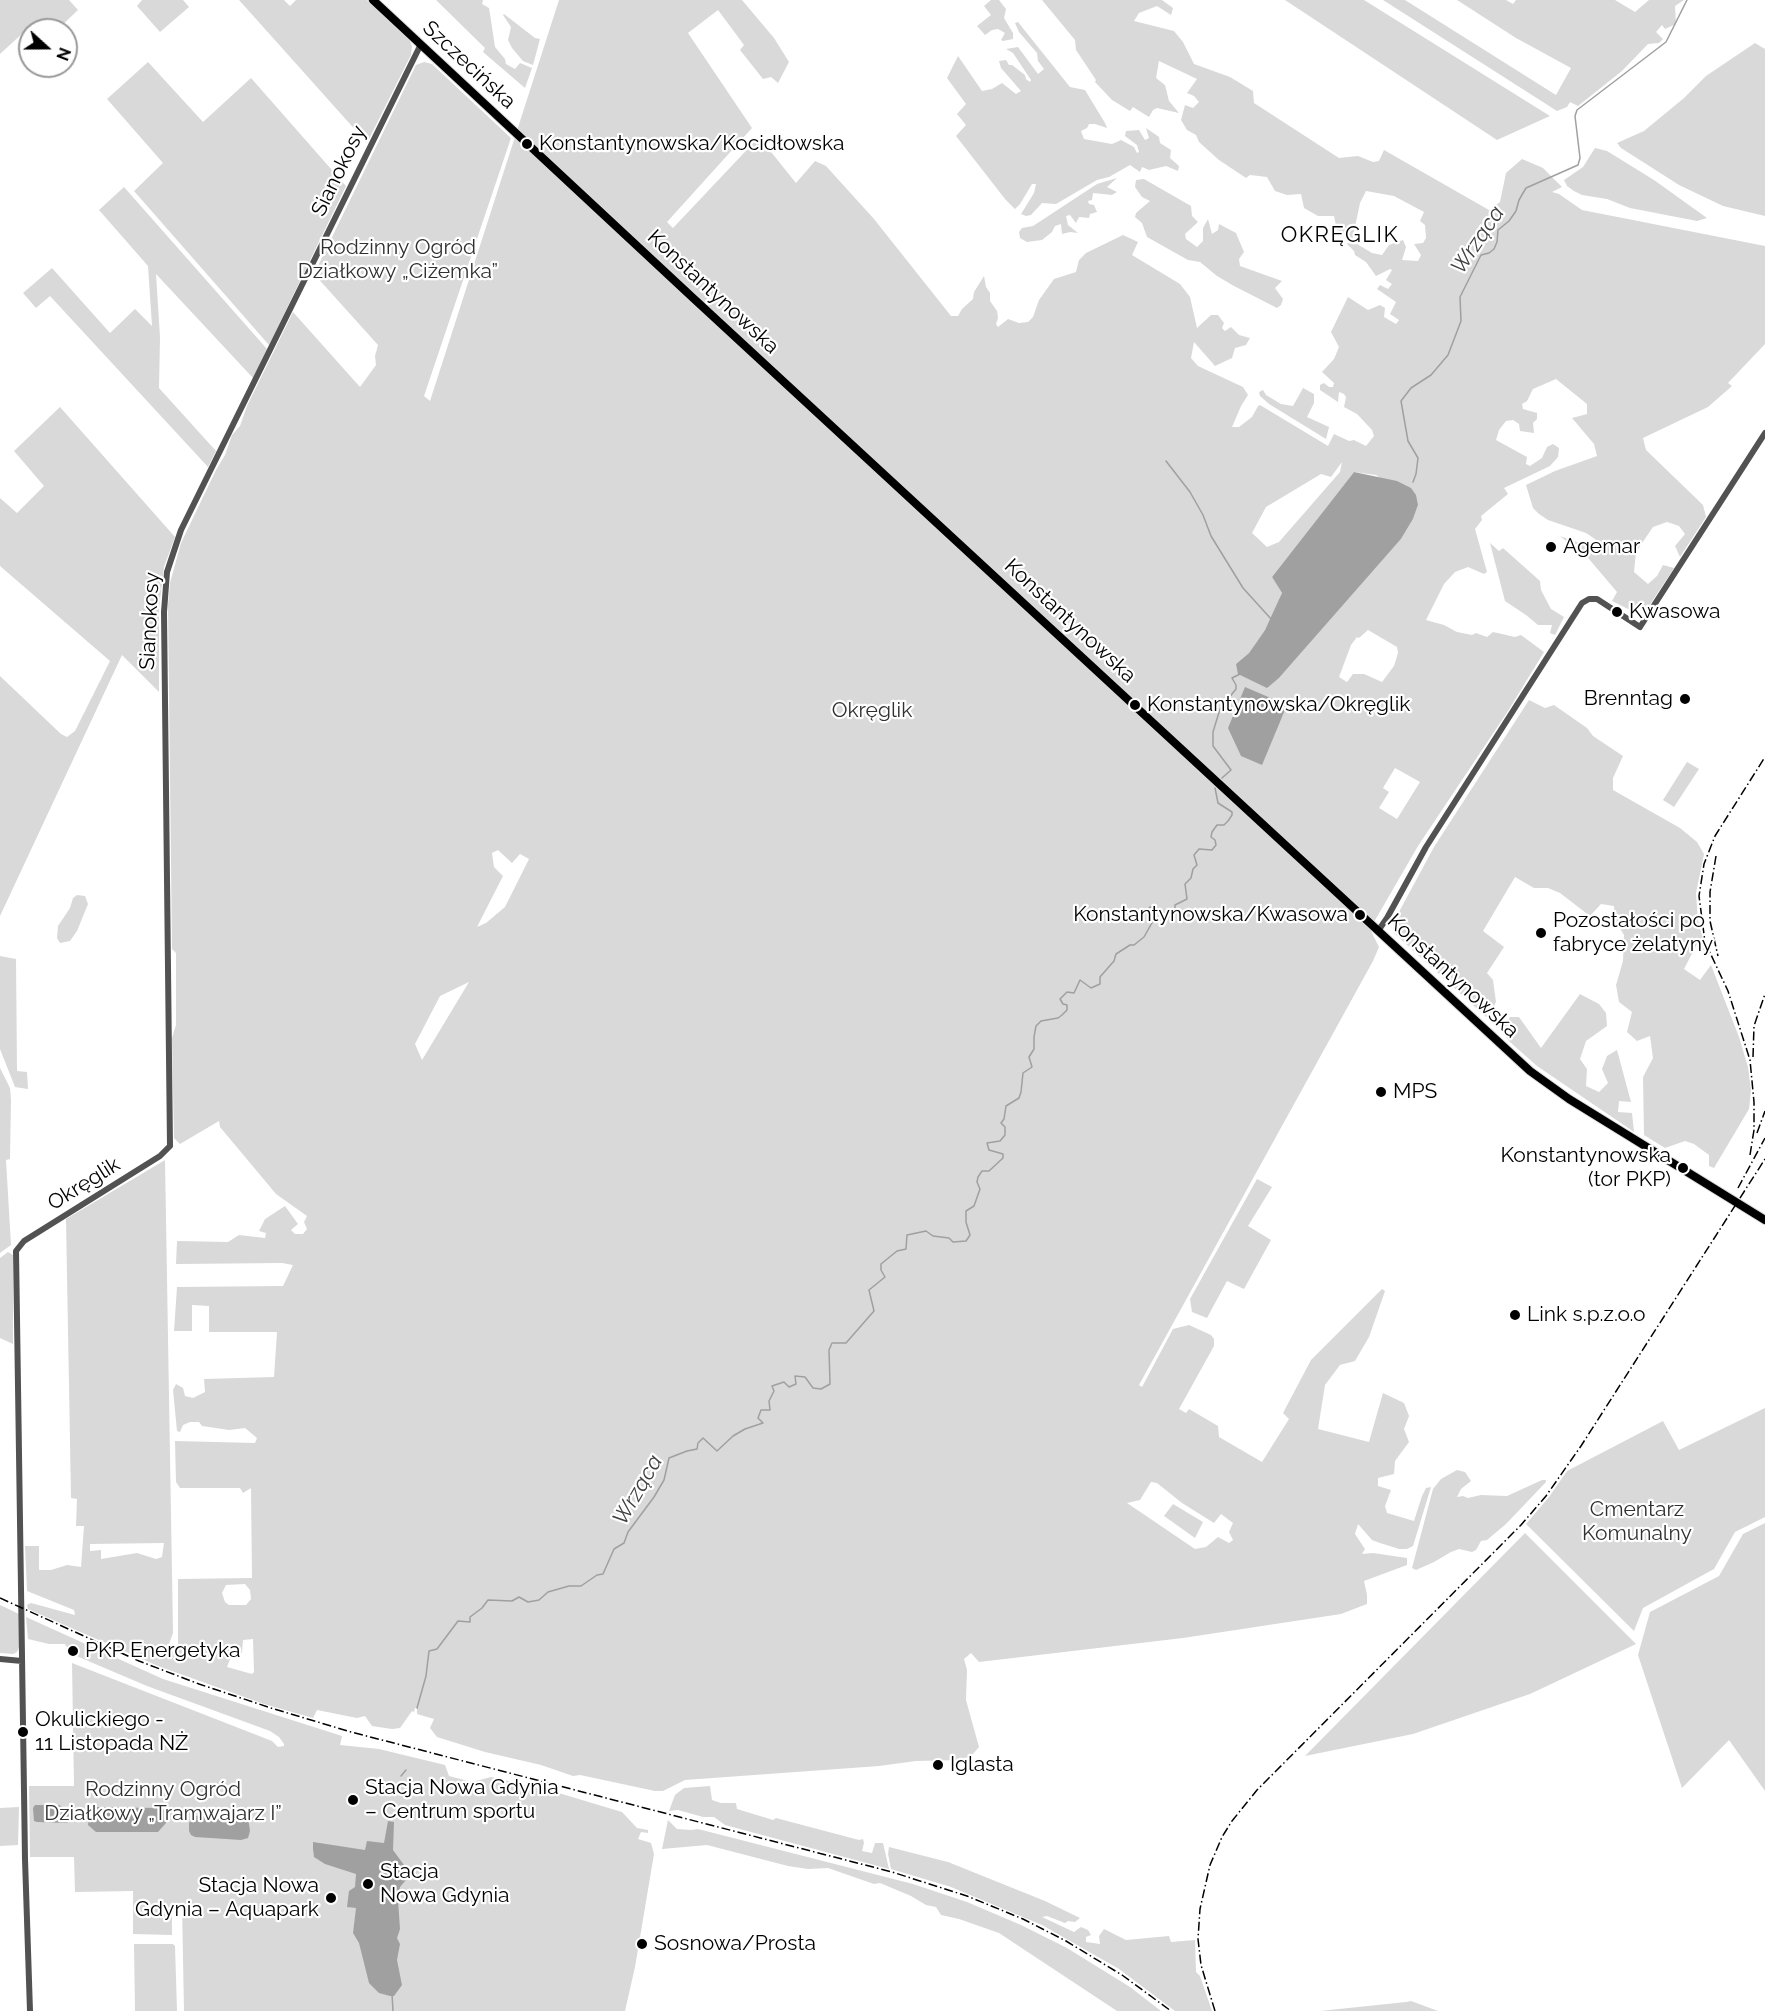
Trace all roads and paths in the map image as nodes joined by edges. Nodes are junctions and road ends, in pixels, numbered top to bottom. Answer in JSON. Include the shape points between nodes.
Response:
{"nodes":[{"id":1,"x":373,"y":0,"type":"edge"},
{"id":2,"x":421,"y":44,"type":"junction"},
{"id":3,"x":514,"y":131,"type":"joint"},
{"id":4,"x":1765,"y":433,"type":"edge"},
{"id":5,"x":1378,"y":931,"type":"junction"},
{"id":6,"x":168,"y":1149,"type":"joint"},
{"id":7,"x":1765,"y":1220,"type":"edge"},
{"id":8,"x":0,"y":1659,"type":"edge"},
{"id":9,"x":22,"y":1661,"type":"junction"},
{"id":10,"x":30,"y":2011,"type":"edge"}],
"edges":[{"from":1,"to":2,"type":"main road","name":"Szczecińska"},
{"from":2,"to":3,"type":"main road","name":"Szczecińska"},
{"from":2,"to":6,"type":"street","name":"Sianokosy","via":[[181,530],[167,572],[164,618]]},
{"from":3,"to":5,"type":"main road","name":"Konstantynowska"},
{"from":4,"to":5,"type":"street","via":[[1640,627],[1597,599],[1582,603],[1426,847]]},
{"from":5,"to":7,"type":"main road","name":"Konstantynowska","via":[[1538,1077]]},
{"from":6,"to":9,"type":"street","name":"Okręglik","via":[[17,1248]]},
{"from":8,"to":9,"type":"street"},
{"from":9,"to":10,"type":"street"}]}
